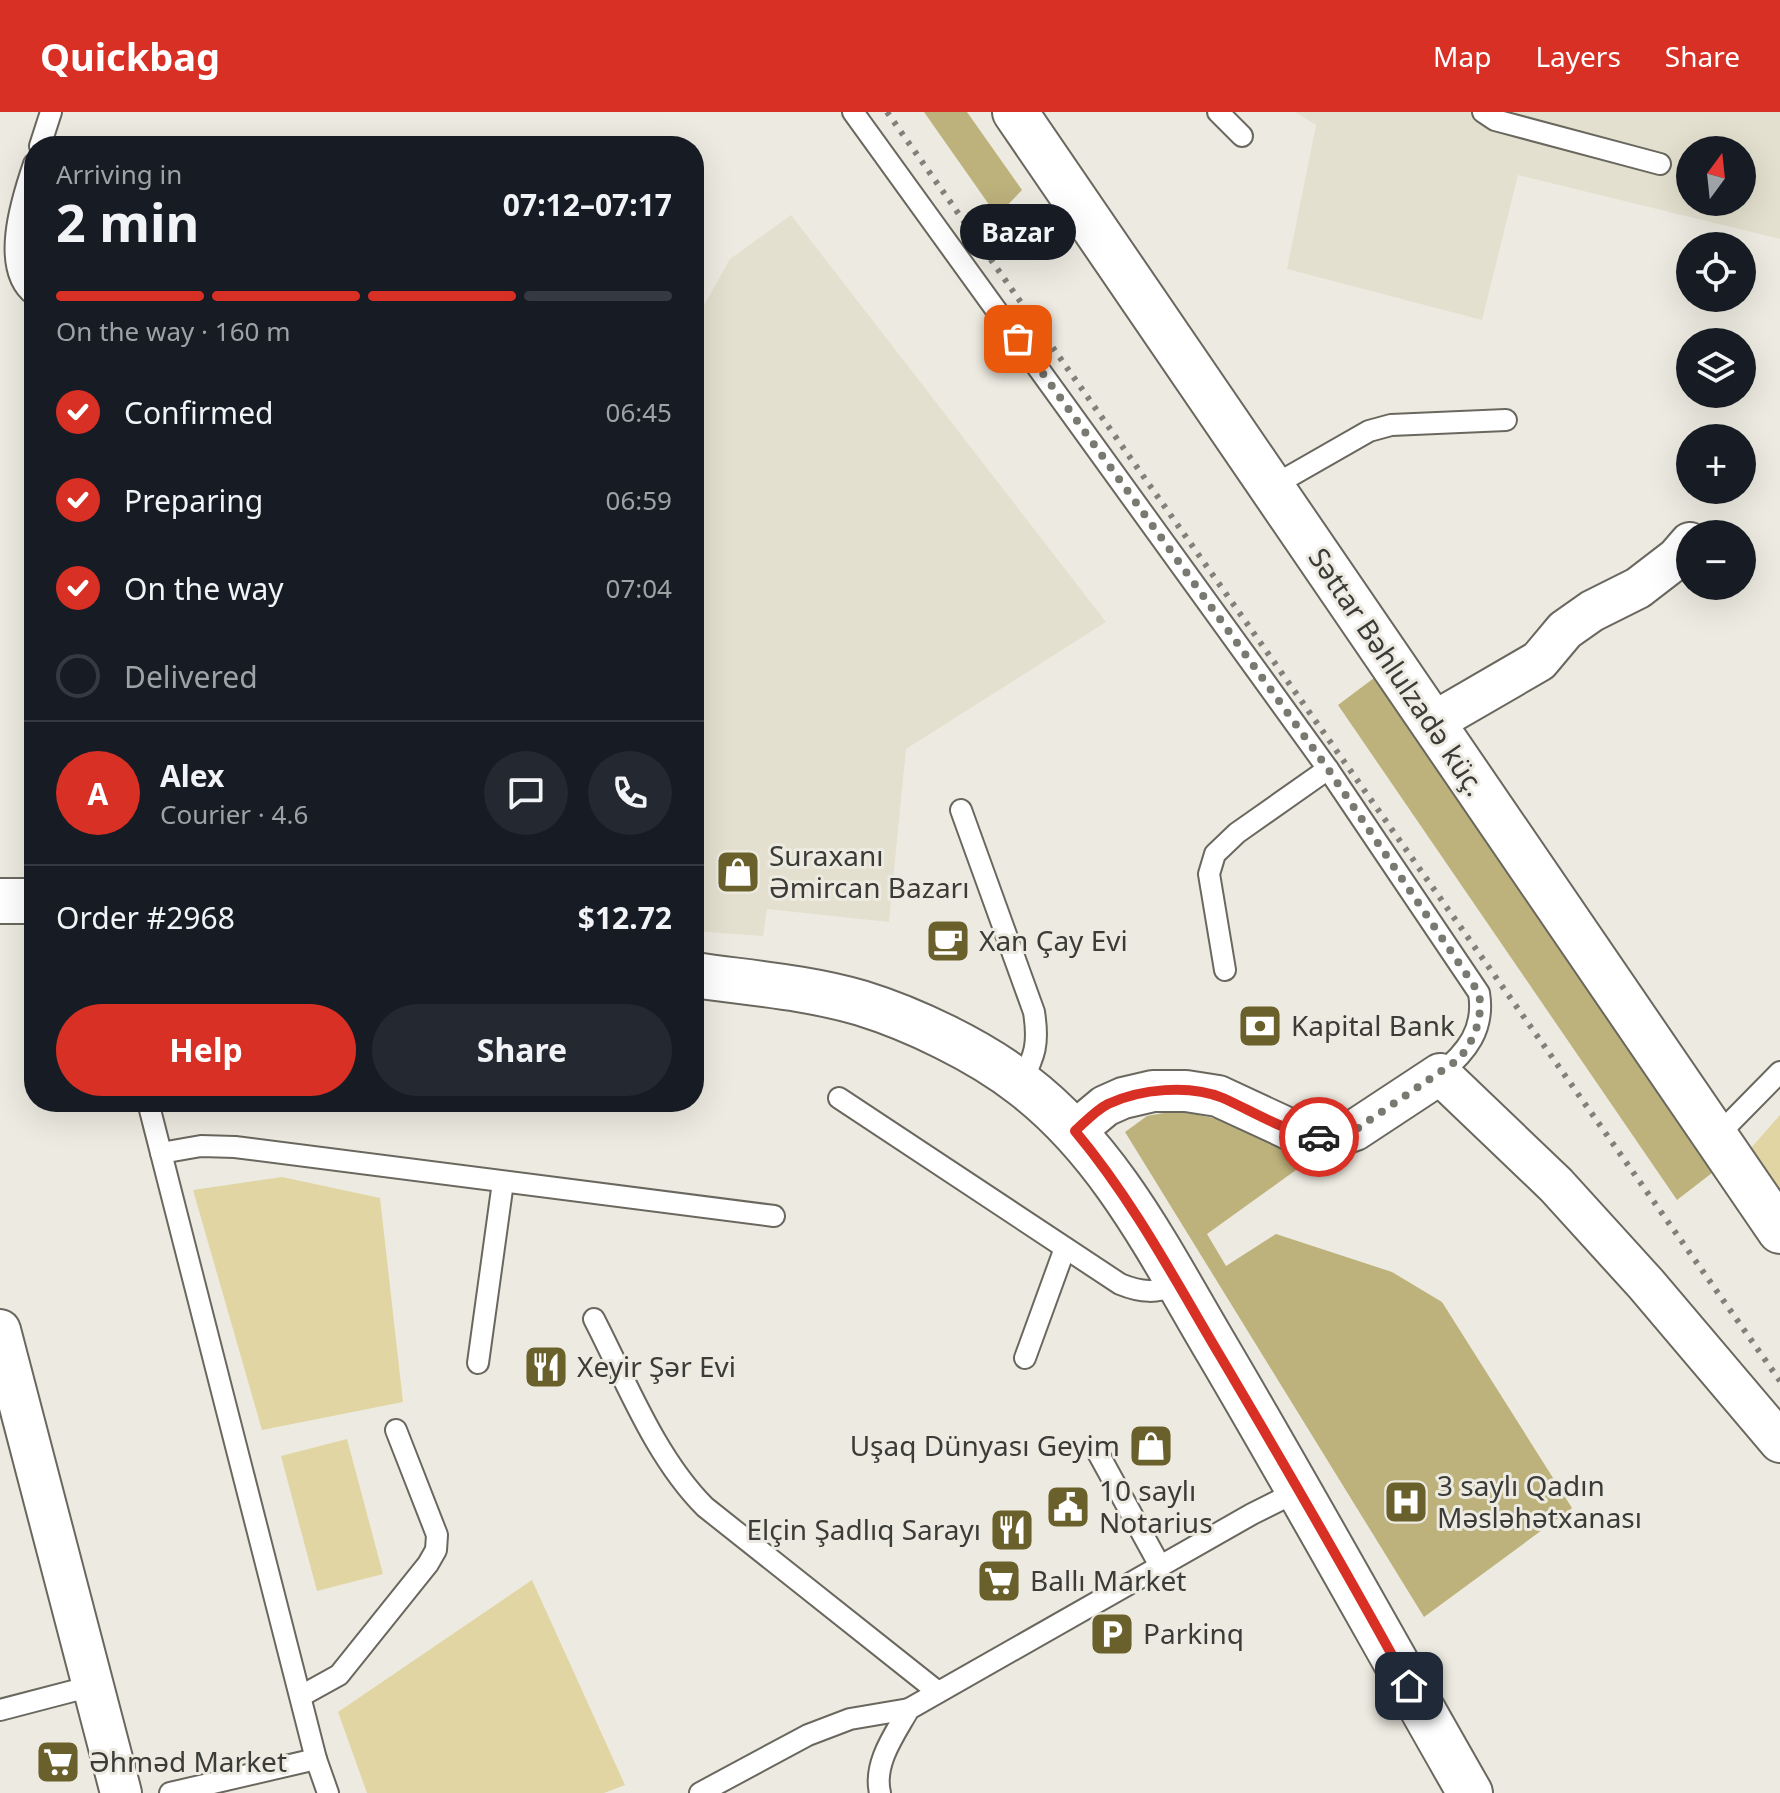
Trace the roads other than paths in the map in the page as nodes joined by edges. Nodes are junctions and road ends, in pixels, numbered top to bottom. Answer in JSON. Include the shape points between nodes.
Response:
{"nodes":[{"id":1,"x":51,"y":112,"type":"edge"},
{"id":2,"x":853,"y":112,"type":"edge"},
{"id":3,"x":1015,"y":112,"type":"edge"},
{"id":4,"x":1218,"y":112,"type":"edge"},
{"id":5,"x":1483,"y":112,"type":"edge"},
{"id":6,"x":43,"y":136,"type":"edge"},
{"id":7,"x":1242,"y":136,"type":"dead end"},
{"id":8,"x":1660,"y":164,"type":"dead end"},
{"id":9,"x":24,"y":194,"type":"edge"},
{"id":10,"x":24,"y":289,"type":"edge"},
{"id":11,"x":1506,"y":420,"type":"dead end"},
{"id":12,"x":1271,"y":487,"type":"junction"},
{"id":13,"x":1676,"y":559,"type":"edge"},
{"id":14,"x":1432,"y":723,"type":"junction"},
{"id":15,"x":1328,"y":769,"type":"junction"},
{"id":16,"x":961,"y":810,"type":"dead end"},
{"id":17,"x":0,"y":901,"type":"edge"},
{"id":18,"x":24,"y":901,"type":"edge"},
{"id":19,"x":1225,"y":970,"type":"dead end"},
{"id":20,"x":704,"y":976,"type":"edge"},
{"id":21,"x":1780,"y":1072,"type":"edge"},
{"id":22,"x":1440,"y":1074,"type":"junction"},
{"id":23,"x":1021,"y":1083,"type":"junction"},
{"id":24,"x":839,"y":1098,"type":"dead end"},
{"id":25,"x":151,"y":1112,"type":"edge"},
{"id":26,"x":1075,"y":1131,"type":"junction"},
{"id":27,"x":1716,"y":1137,"type":"junction"},
{"id":28,"x":161,"y":1153,"type":"junction"},
{"id":29,"x":503,"y":1182,"type":"junction"},
{"id":30,"x":774,"y":1216,"type":"dead end"},
{"id":31,"x":1780,"y":1231,"type":"edge"},
{"id":32,"x":1065,"y":1248,"type":"junction"},
{"id":33,"x":1178,"y":1285,"type":"junction"},
{"id":34,"x":594,"y":1319,"type":"dead end"},
{"id":35,"x":0,"y":1330,"type":"edge"},
{"id":36,"x":1025,"y":1358,"type":"dead end"},
{"id":37,"x":478,"y":1363,"type":"dead end"},
{"id":38,"x":396,"y":1430,"type":"dead end"},
{"id":39,"x":1780,"y":1442,"type":"edge"},
{"id":40,"x":1098,"y":1453,"type":"dead end"},
{"id":41,"x":1300,"y":1490,"type":"junction"},
{"id":42,"x":1160,"y":1566,"type":"junction"},
{"id":43,"x":92,"y":1686,"type":"junction"},
{"id":44,"x":938,"y":1692,"type":"junction"},
{"id":45,"x":301,"y":1696,"type":"junction"},
{"id":46,"x":909,"y":1709,"type":"junction"},
{"id":47,"x":0,"y":1710,"type":"edge"},
{"id":48,"x":316,"y":1759,"type":"junction"},
{"id":49,"x":121,"y":1793,"type":"edge"},
{"id":50,"x":170,"y":1793,"type":"edge"},
{"id":51,"x":328,"y":1793,"type":"edge"},
{"id":52,"x":700,"y":1793,"type":"edge"},
{"id":53,"x":880,"y":1793,"type":"edge"},
{"id":54,"x":1470,"y":1793,"type":"edge"}],
"edges":[{"from":1,"to":6,"type":"lane"},
{"from":2,"to":15,"type":"lane"},
{"from":3,"to":12,"type":"main road","name":"Səttar Bəhlulzadə küç."},
{"from":4,"to":7,"type":"lane"},
{"from":5,"to":8,"type":"lane","via":[[1495,120]]},
{"from":9,"to":10,"type":"lane","via":[[9,238],[9,265]]},
{"from":11,"to":12,"type":"lane","via":[[1391,425],[1369,431]]},
{"from":12,"to":14,"type":"main road","name":"Səttar Bəhlulzadə küç."},
{"from":13,"to":14,"type":"street","via":[[1638,588],[1565,630],[1539,661]]},
{"from":14,"to":27,"type":"main road","name":"Səttar Bəhlulzadə küç."},
{"from":15,"to":19,"type":"lane","via":[[1215,854],[1209,874]]},
{"from":15,"to":22,"type":"lane","via":[[1479,993],[1482,1009],[1469,1047]]},
{"from":16,"to":23,"type":"lane","via":[[1034,1012],[1036,1052]]},
{"from":17,"to":18,"type":"main road"},
{"from":20,"to":23,"type":"main road","via":[[862,1003],[975,1054]]},
{"from":21,"to":27,"type":"lane"},
{"from":22,"to":26,"type":"street","via":[[1355,1130],[1330,1139],[1302,1135],[1218,1096],[1186,1091],[1123,1098]]},
{"from":22,"to":39,"type":"street","via":[[1556,1185]]},
{"from":23,"to":26,"type":"main road"},
{"from":24,"to":32,"type":"lane"},
{"from":25,"to":28,"type":"lane"},
{"from":26,"to":33,"type":"main road","via":[[1135,1213]]},
{"from":27,"to":31,"type":"main road","name":"Səttar Bəhlulzadə küç."},
{"from":28,"to":29,"type":"lane","via":[[235,1147]]},
{"from":28,"to":45,"type":"lane"},
{"from":29,"to":30,"type":"lane"},
{"from":29,"to":37,"type":"lane"},
{"from":32,"to":33,"type":"lane","via":[[1140,1292]]},
{"from":32,"to":36,"type":"lane"},
{"from":33,"to":41,"type":"main road"},
{"from":34,"to":44,"type":"lane","via":[[684,1486]]},
{"from":35,"to":43,"type":"street"},
{"from":38,"to":45,"type":"lane","via":[[437,1535],[436,1550],[339,1675]]},
{"from":40,"to":42,"type":"lane"},
{"from":41,"to":42,"type":"lane"},
{"from":41,"to":54,"type":"main road"},
{"from":42,"to":44,"type":"lane"},
{"from":43,"to":47,"type":"lane"},
{"from":43,"to":49,"type":"street"},
{"from":44,"to":46,"type":"lane"},
{"from":45,"to":48,"type":"lane"},
{"from":46,"to":52,"type":"lane","via":[[850,1719],[808,1735]]},
{"from":46,"to":53,"type":"lane","via":[[883,1755]]},
{"from":48,"to":50,"type":"lane"},
{"from":48,"to":51,"type":"lane"}]}
